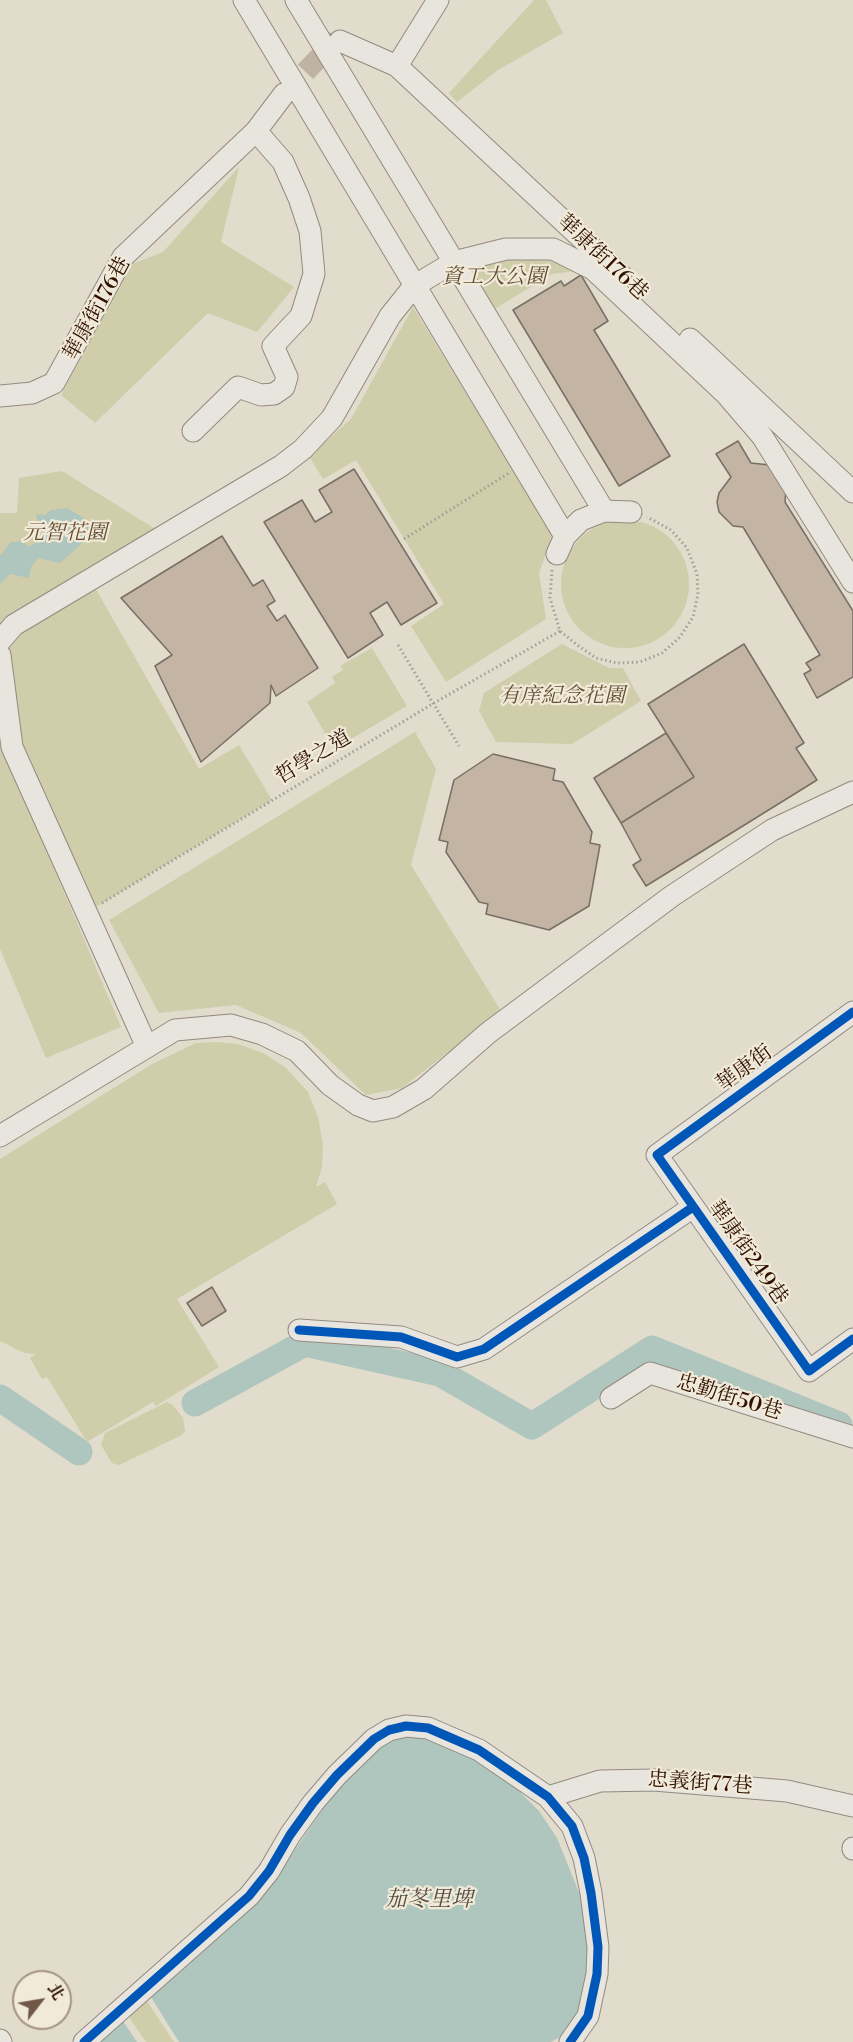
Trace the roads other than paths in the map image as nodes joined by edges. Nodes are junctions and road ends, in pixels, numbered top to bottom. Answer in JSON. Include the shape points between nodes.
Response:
{"nodes":[{"id":1,"x":244,"y":0,"type":"edge"},
{"id":2,"x":296,"y":0,"type":"edge"},
{"id":3,"x":438,"y":0,"type":"edge"},
{"id":4,"x":340,"y":40,"type":"dead end"},
{"id":5,"x":397,"y":66,"type":"junction"},
{"id":6,"x":284,"y":94,"type":"tunnel mouth"},
{"id":7,"x":256,"y":131,"type":"junction"},
{"id":8,"x":454,"y":261,"type":"junction"},
{"id":9,"x":414,"y":286,"type":"junction"},
{"id":10,"x":0,"y":396,"type":"edge"},
{"id":11,"x":193,"y":431,"type":"dead end"},
{"id":12,"x":853,"y":492,"type":"edge"},
{"id":13,"x":604,"y":511,"type":"junction"},
{"id":14,"x":631,"y":512,"type":"road end"},
{"id":15,"x":853,"y":582,"type":"edge"},
{"id":16,"x":0,"y":641,"type":"edge"},
{"id":17,"x":0,"y":655,"type":"edge"},
{"id":18,"x":853,"y":792,"type":"edge"},
{"id":19,"x":853,"y":1012,"type":"edge"},
{"id":20,"x":147,"y":1047,"type":"junction"},
{"id":21,"x":0,"y":1136,"type":"edge"},
{"id":22,"x":657,"y":1155,"type":"joint"},
{"id":23,"x":693,"y":1207,"type":"junction"},
{"id":24,"x":299,"y":1330,"type":"dead end"},
{"id":25,"x":853,"y":1339,"type":"edge"},
{"id":26,"x":611,"y":1398,"type":"dead end"},
{"id":27,"x":853,"y":1437,"type":"edge"},
{"id":28,"x":548,"y":1797,"type":"junction"},
{"id":29,"x":853,"y":1806,"type":"edge"},
{"id":30,"x":84,"y":2042,"type":"edge"},
{"id":31,"x":570,"y":2042,"type":"edge"}],
"edges":[{"from":1,"to":9,"type":"street"},
{"from":2,"to":8,"type":"street"},
{"from":3,"to":5,"type":"street"},
{"from":4,"to":5,"type":"street","name":"華康街176巷"},
{"from":5,"to":12,"type":"street","name":"華康街176巷"},
{"from":6,"to":7,"type":"street","name":"華康街176巷"},
{"from":7,"to":10,"type":"street","name":"華康街176巷","via":[[123,257],[54,383],[32,393]]},
{"from":7,"to":11,"type":"street","via":[[283,162],[299,198],[310,231],[314,274],[300,316],[273,346],[287,377],[284,387],[274,394],[261,395],[238,387]]},
{"from":8,"to":9,"type":"street"},
{"from":8,"to":13,"type":"street"},
{"from":8,"to":15,"type":"street","via":[[506,249],[553,249],[593,268],[725,393],[762,436]]},
{"from":9,"to":13,"type":"street","via":[[523,464],[561,545],[581,520]]},
{"from":9,"to":16,"type":"street","via":[[390,316],[332,418],[303,449],[281,466],[14,625]]},
{"from":13,"to":14,"type":"street"},
{"from":17,"to":20,"type":"street","via":[[12,747]]},
{"from":18,"to":20,"type":"street","via":[[772,830],[672,897],[488,1033],[424,1089],[393,1107],[373,1110],[358,1105],[330,1085],[297,1051],[231,1024],[175,1030]]},
{"from":19,"to":22,"type":"street","name":"華康街"},
{"from":20,"to":21,"type":"street"},
{"from":22,"to":23,"type":"street","name":"華康街249巷"},
{"from":23,"to":24,"type":"street","via":[[475,1352],[457,1357],[401,1337]]},
{"from":23,"to":25,"type":"street","name":"華康街249巷","via":[[809,1371]]},
{"from":26,"to":27,"type":"street","name":"忠勤街50巷","via":[[650,1373]]},
{"from":28,"to":29,"type":"street","name":"忠義街77巷","via":[[600,1781],[654,1780],[787,1791]]},
{"from":28,"to":30,"type":"street","via":[[453,1737],[428,1728],[406,1726],[389,1730],[374,1739],[313,1803],[249,1896]]},
{"from":28,"to":31,"type":"street","via":[[572,1826],[584,1858],[598,1947],[588,2016]]}]}
